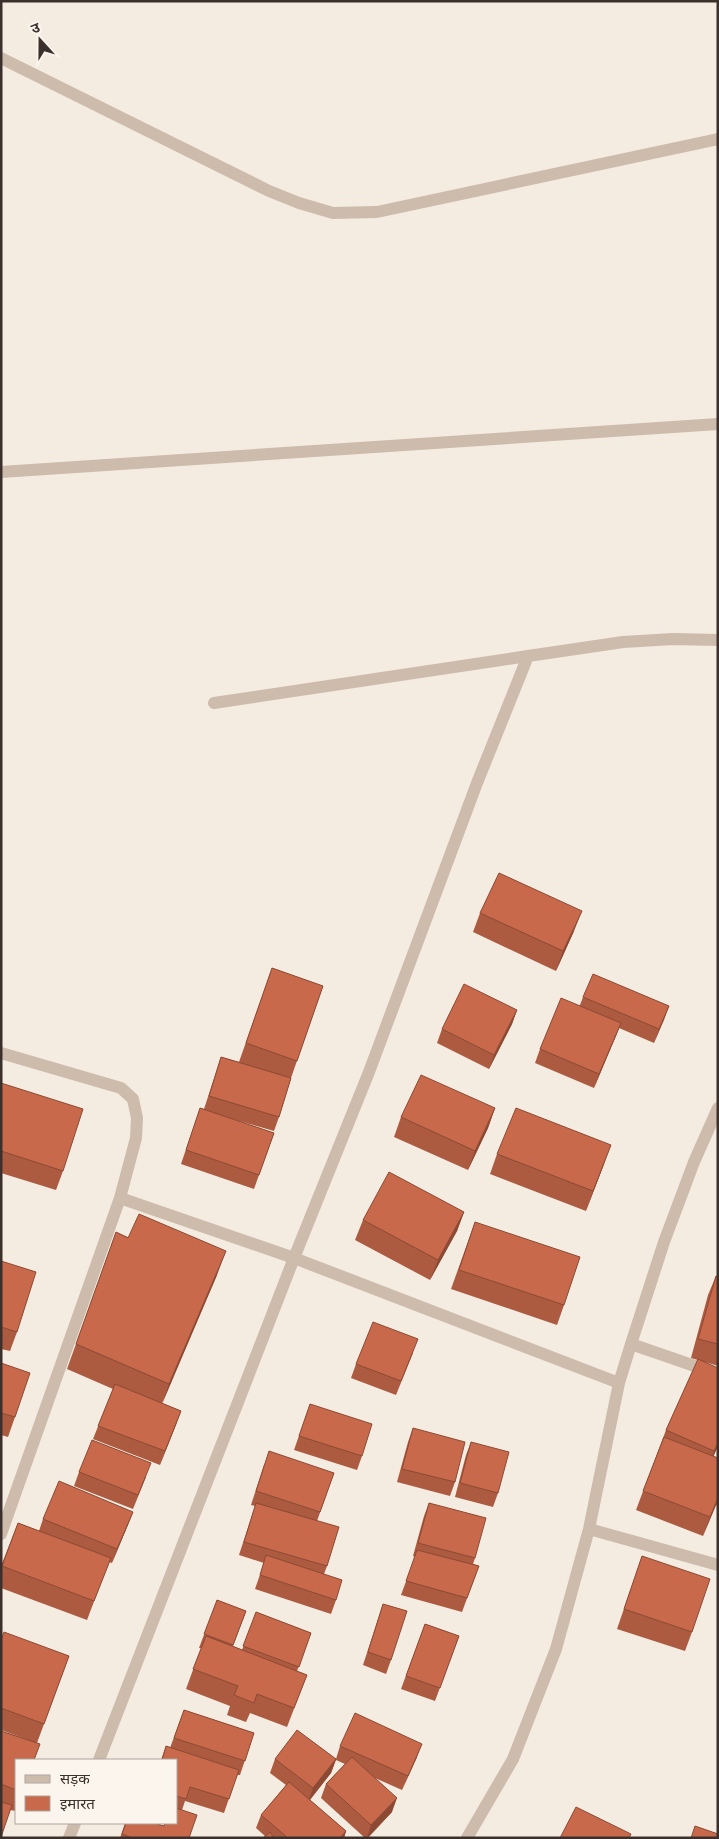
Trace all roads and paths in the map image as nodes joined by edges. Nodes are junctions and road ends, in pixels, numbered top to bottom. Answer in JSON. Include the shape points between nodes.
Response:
{"nodes":[{"id":1,"x":1,"y":58,"type":"edge"},
{"id":2,"x":718,"y":139,"type":"edge"},
{"id":3,"x":718,"y":424,"type":"edge"},
{"id":4,"x":1,"y":472,"type":"edge"},
{"id":5,"x":718,"y":640,"type":"edge"},
{"id":6,"x":528,"y":656,"type":"junction"},
{"id":7,"x":214,"y":703,"type":"dead end"},
{"id":8,"x":1,"y":1053,"type":"edge"},
{"id":9,"x":718,"y":1108,"type":"edge"},
{"id":10,"x":120,"y":1198,"type":"junction"},
{"id":11,"x":294,"y":1258,"type":"junction"},
{"id":12,"x":631,"y":1344,"type":"junction"},
{"id":13,"x":718,"y":1374,"type":"edge"},
{"id":14,"x":619,"y":1383,"type":"junction"},
{"id":15,"x":589,"y":1529,"type":"junction"},
{"id":16,"x":1,"y":1534,"type":"edge"},
{"id":17,"x":718,"y":1566,"type":"edge"},
{"id":18,"x":99,"y":1759,"type":"edge"},
{"id":19,"x":75,"y":1824,"type":"edge"},
{"id":20,"x":69,"y":1838,"type":"edge"},
{"id":21,"x":467,"y":1838,"type":"edge"}],
"edges":[{"from":1,"to":2,"type":"street","via":[[269,191],[333,213],[377,212]]},
{"from":3,"to":4,"type":"street"},
{"from":5,"to":6,"type":"street","via":[[623,642]]},
{"from":6,"to":7,"type":"street"},
{"from":6,"to":11,"type":"street","via":[[476,783],[369,1072]]},
{"from":8,"to":10,"type":"street","via":[[121,1088],[134,1099],[136,1138]]},
{"from":9,"to":12,"type":"street","via":[[664,1242]]},
{"from":10,"to":11,"type":"street"},
{"from":10,"to":16,"type":"street"},
{"from":11,"to":14,"type":"street"},
{"from":11,"to":18,"type":"street"},
{"from":12,"to":13,"type":"street"},
{"from":12,"to":14,"type":"street"},
{"from":14,"to":15,"type":"street"},
{"from":15,"to":17,"type":"street"},
{"from":15,"to":21,"type":"street","via":[[556,1649],[513,1759]]},
{"from":19,"to":20,"type":"street"}]}
